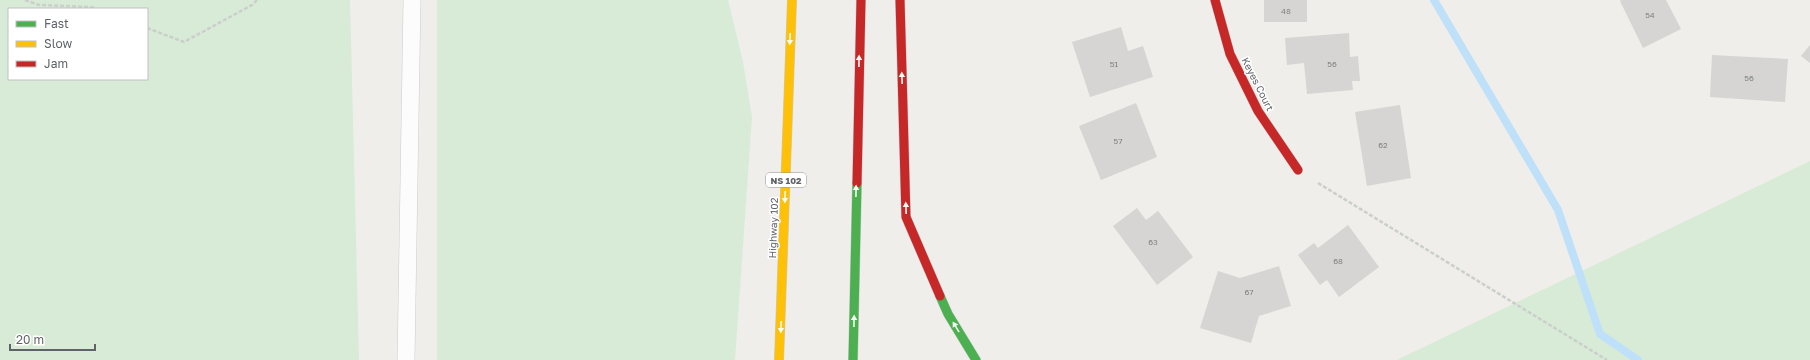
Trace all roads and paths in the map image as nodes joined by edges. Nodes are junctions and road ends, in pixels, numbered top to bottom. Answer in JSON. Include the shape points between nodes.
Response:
{"nodes":[{"id":1,"x":25,"y":0,"type":"edge"},
{"id":2,"x":257,"y":0,"type":"edge"},
{"id":3,"x":412,"y":0,"type":"edge"},
{"id":4,"x":792,"y":0,"type":"edge"},
{"id":5,"x":861,"y":0,"type":"edge"},
{"id":6,"x":900,"y":0,"type":"edge"},
{"id":7,"x":1215,"y":0,"type":"edge"},
{"id":8,"x":94,"y":8,"type":"edge"},
{"id":9,"x":148,"y":28,"type":"edge"},
{"id":10,"x":1298,"y":170,"type":"joint"},
{"id":11,"x":406,"y":360,"type":"edge"},
{"id":12,"x":779,"y":360,"type":"edge"},
{"id":13,"x":853,"y":360,"type":"edge"},
{"id":14,"x":976,"y":360,"type":"edge"},
{"id":15,"x":1607,"y":360,"type":"edge"}],
"edges":[{"from":1,"to":8,"type":"path","via":[[39,5]]},
{"from":2,"to":9,"type":"path","via":[[184,42]]},
{"from":3,"to":11,"type":"lane"},
{"from":4,"to":12,"type":"main road","name":"Highway 102","number":"NS 102","one_way":true},
{"from":13,"to":5,"type":"main road","one_way":true},
{"from":14,"to":6,"type":"main road","one_way":true,"via":[[948,314],[906,217]]},
{"from":7,"to":10,"type":"main road","name":"Keyes Court","via":[[1230,54],[1258,111]]},
{"from":10,"to":15,"type":"path"}]}
